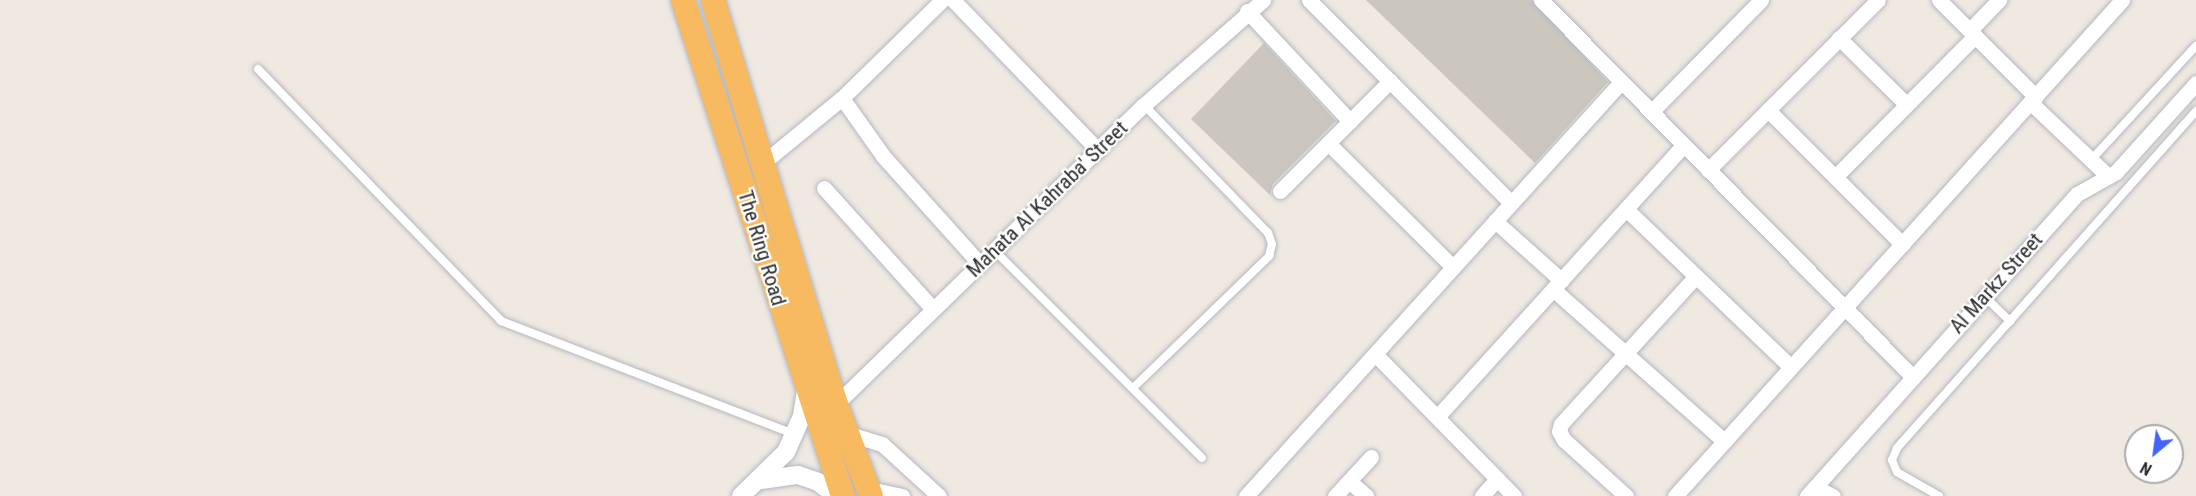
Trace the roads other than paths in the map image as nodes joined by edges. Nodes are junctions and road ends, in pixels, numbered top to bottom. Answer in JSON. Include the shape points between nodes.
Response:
{"nodes":[{"id":1,"x":713,"y":0,"type":"edge"},
{"id":2,"x":942,"y":0,"type":"edge"},
{"id":3,"x":953,"y":0,"type":"edge"},
{"id":4,"x":1263,"y":0,"type":"edge"},
{"id":5,"x":1309,"y":0,"type":"edge"},
{"id":6,"x":1541,"y":0,"type":"edge"},
{"id":7,"x":1761,"y":0,"type":"edge"},
{"id":8,"x":1878,"y":0,"type":"edge"},
{"id":9,"x":1940,"y":0,"type":"edge"},
{"id":10,"x":1999,"y":0,"type":"edge"},
{"id":11,"x":2122,"y":0,"type":"edge"},
{"id":12,"x":686,"y":1,"type":"edge"},
{"id":13,"x":1247,"y":11,"type":"junction"},
{"id":14,"x":1973,"y":33,"type":"junction"},
{"id":15,"x":1839,"y":38,"type":"junction"},
{"id":16,"x":2196,"y":45,"type":"edge"},
{"id":17,"x":258,"y":69,"type":"dead end"},
{"id":18,"x":1390,"y":81,"type":"junction"},
{"id":19,"x":1621,"y":82,"type":"junction"},
{"id":20,"x":2196,"y":83,"type":"edge"},
{"id":21,"x":842,"y":98,"type":"junction"},
{"id":22,"x":2033,"y":99,"type":"junction"},
{"id":23,"x":1144,"y":105,"type":"junction"},
{"id":24,"x":1907,"y":105,"type":"junction"},
{"id":25,"x":1768,"y":110,"type":"junction"},
{"id":26,"x":2196,"y":111,"type":"edge"},
{"id":27,"x":1651,"y":112,"type":"junction"},
{"id":28,"x":1350,"y":121,"type":"junction"},
{"id":29,"x":1328,"y":143,"type":"junction"},
{"id":30,"x":1684,"y":145,"type":"junction"},
{"id":31,"x":1098,"y":150,"type":"junction"},
{"id":32,"x":2091,"y":160,"type":"junction"},
{"id":33,"x":764,"y":162,"type":"junction"},
{"id":34,"x":1708,"y":170,"type":"junction"},
{"id":35,"x":2108,"y":176,"type":"junction"},
{"id":36,"x":1835,"y":177,"type":"junction"},
{"id":37,"x":824,"y":188,"type":"dead end"},
{"id":38,"x":1280,"y":191,"type":"dead end"},
{"id":39,"x":1511,"y":202,"type":"junction"},
{"id":40,"x":1626,"y":208,"type":"junction"},
{"id":41,"x":1495,"y":221,"type":"junction"},
{"id":42,"x":1902,"y":244,"type":"junction"},
{"id":43,"x":994,"y":250,"type":"junction"},
{"id":44,"x":980,"y":264,"type":"junction"},
{"id":45,"x":1453,"y":267,"type":"junction"},
{"id":46,"x":1696,"y":276,"type":"junction"},
{"id":47,"x":1557,"y":284,"type":"junction"},
{"id":48,"x":1984,"y":296,"type":"junction"},
{"id":49,"x":1844,"y":308,"type":"junction"},
{"id":50,"x":933,"y":309,"type":"junction"},
{"id":51,"x":2010,"y":321,"type":"junction"},
{"id":52,"x":1375,"y":354,"type":"junction"},
{"id":53,"x":1626,"y":354,"type":"junction"},
{"id":54,"x":1791,"y":367,"type":"junction"},
{"id":55,"x":1912,"y":376,"type":"junction"},
{"id":56,"x":1133,"y":388,"type":"junction"},
{"id":57,"x":806,"y":391,"type":"junction"},
{"id":58,"x":836,"y":404,"type":"junction"},
{"id":59,"x":1437,"y":417,"type":"junction"},
{"id":60,"x":846,"y":433,"type":"junction"},
{"id":61,"x":796,"y":434,"type":"junction"},
{"id":62,"x":1724,"y":441,"type":"junction"},
{"id":63,"x":1371,"y":457,"type":"dead end"},
{"id":64,"x":1202,"y":458,"type":"dead end"},
{"id":65,"x":1497,"y":479,"type":"junction"},
{"id":66,"x":756,"y":481,"type":"junction"},
{"id":67,"x":1349,"y":481,"type":"junction"},
{"id":68,"x":1811,"y":491,"type":"edge"},
{"id":69,"x":870,"y":493,"type":"edge"},
{"id":70,"x":1680,"y":494,"type":"edge"},
{"id":71,"x":741,"y":496,"type":"edge"},
{"id":72,"x":837,"y":496,"type":"edge"},
{"id":73,"x":843,"y":496,"type":"edge"},
{"id":74,"x":902,"y":496,"type":"edge"},
{"id":75,"x":939,"y":496,"type":"edge"},
{"id":76,"x":1246,"y":496,"type":"edge"},
{"id":77,"x":1335,"y":496,"type":"edge"},
{"id":78,"x":1366,"y":496,"type":"edge"},
{"id":79,"x":1482,"y":496,"type":"edge"},
{"id":80,"x":1514,"y":496,"type":"edge"},
{"id":81,"x":1626,"y":496,"type":"edge"},
{"id":82,"x":1833,"y":496,"type":"edge"},
{"id":83,"x":1939,"y":496,"type":"edge"}],
"edges":[{"from":1,"to":33,"type":"highway","name":"The Ring Road"},
{"from":2,"to":21,"type":"street"},
{"from":3,"to":31,"type":"street"},
{"from":4,"to":13,"type":"street","name":"Mahata Al Kahraba' Street"},
{"from":5,"to":18,"type":"street"},
{"from":6,"to":19,"type":"street"},
{"from":7,"to":27,"type":"street"},
{"from":8,"to":15,"type":"street"},
{"from":9,"to":14,"type":"street"},
{"from":10,"to":14,"type":"street"},
{"from":11,"to":22,"type":"street"},
{"from":12,"to":57,"type":"highway","name":"The Ring Road"},
{"from":13,"to":23,"type":"street","name":"Mahata Al Kahraba' Street"},
{"from":13,"to":28,"type":"street"},
{"from":14,"to":22,"type":"street"},
{"from":14,"to":24,"type":"street"},
{"from":15,"to":24,"type":"street"},
{"from":15,"to":25,"type":"street"},
{"from":16,"to":32,"type":"lane"},
{"from":17,"to":61,"type":"lane","via":[[501,321]]},
{"from":18,"to":28,"type":"street"},
{"from":18,"to":39,"type":"street"},
{"from":19,"to":27,"type":"street"},
{"from":19,"to":39,"type":"street"},
{"from":20,"to":35,"type":"street","name":"Al Markz Street"},
{"from":21,"to":33,"type":"street"},
{"from":21,"to":44,"type":"street","via":[[883,156]]},
{"from":22,"to":32,"type":"street"},
{"from":22,"to":42,"type":"street"},
{"from":23,"to":31,"type":"street","name":"Mahata Al Kahraba' Street"},
{"from":23,"to":56,"type":"lane","via":[[1268,233],[1272,244],[1269,256]]},
{"from":24,"to":36,"type":"street"},
{"from":25,"to":34,"type":"street"},
{"from":25,"to":36,"type":"street"},
{"from":26,"to":51,"type":"lane"},
{"from":27,"to":30,"type":"street"},
{"from":28,"to":29,"type":"street"},
{"from":29,"to":38,"type":"street"},
{"from":29,"to":45,"type":"street"},
{"from":30,"to":34,"type":"street"},
{"from":30,"to":40,"type":"street"},
{"from":31,"to":43,"type":"street","name":"Mahata Al Kahraba' Street"},
{"from":32,"to":35,"type":"street"},
{"from":33,"to":58,"type":"highway","name":"The Ring Road"},
{"from":34,"to":49,"type":"street"},
{"from":35,"to":48,"type":"street","name":"Al Markz Street","via":[[2077,194]]},
{"from":36,"to":42,"type":"street"},
{"from":37,"to":50,"type":"street"},
{"from":39,"to":41,"type":"street"},
{"from":40,"to":46,"type":"street"},
{"from":40,"to":47,"type":"street"},
{"from":41,"to":45,"type":"street"},
{"from":41,"to":47,"type":"street"},
{"from":42,"to":49,"type":"street"},
{"from":43,"to":44,"type":"street","name":"Mahata Al Kahraba' Street"},
{"from":43,"to":56,"type":"lane"},
{"from":44,"to":50,"type":"street","name":"Mahata Al Kahraba' Street"},
{"from":45,"to":52,"type":"street"},
{"from":46,"to":53,"type":"street"},
{"from":46,"to":54,"type":"street"},
{"from":47,"to":53,"type":"street"},
{"from":47,"to":59,"type":"street"},
{"from":48,"to":51,"type":"lane"},
{"from":48,"to":55,"type":"street","name":"Al Markz Street"},
{"from":49,"to":54,"type":"street"},
{"from":49,"to":55,"type":"street"},
{"from":50,"to":58,"type":"street","name":"Mahata Al Kahraba' Street"},
{"from":51,"to":83,"type":"lane","via":[[1894,453],[1897,472]]},
{"from":52,"to":59,"type":"street"},
{"from":52,"to":76,"type":"street"},
{"from":53,"to":62,"type":"street"},
{"from":53,"to":81,"type":"street","via":[[1559,431]]},
{"from":54,"to":62,"type":"street"},
{"from":55,"to":68,"type":"street","name":"Al Markz Street"},
{"from":56,"to":64,"type":"lane"},
{"from":57,"to":61,"type":"street"},
{"from":57,"to":73,"type":"highway","name":"The Ring Road"},
{"from":58,"to":60,"type":"highway","name":"The Ring Road"},
{"from":59,"to":65,"type":"street"},
{"from":60,"to":69,"type":"highway","name":"The Ring Road"},
{"from":60,"to":75,"type":"street","via":[[882,444]]},
{"from":61,"to":66,"type":"street","via":[[774,466]]},
{"from":62,"to":70,"type":"street"},
{"from":63,"to":67,"type":"street"},
{"from":65,"to":79,"type":"street"},
{"from":65,"to":80,"type":"street"},
{"from":66,"to":71,"type":"street"},
{"from":66,"to":72,"type":"street","via":[[776,475],[798,476],[818,482]]},
{"from":67,"to":77,"type":"street"},
{"from":67,"to":78,"type":"street"},
{"from":68,"to":82,"type":"street"},
{"from":69,"to":74,"type":"street"}]}
